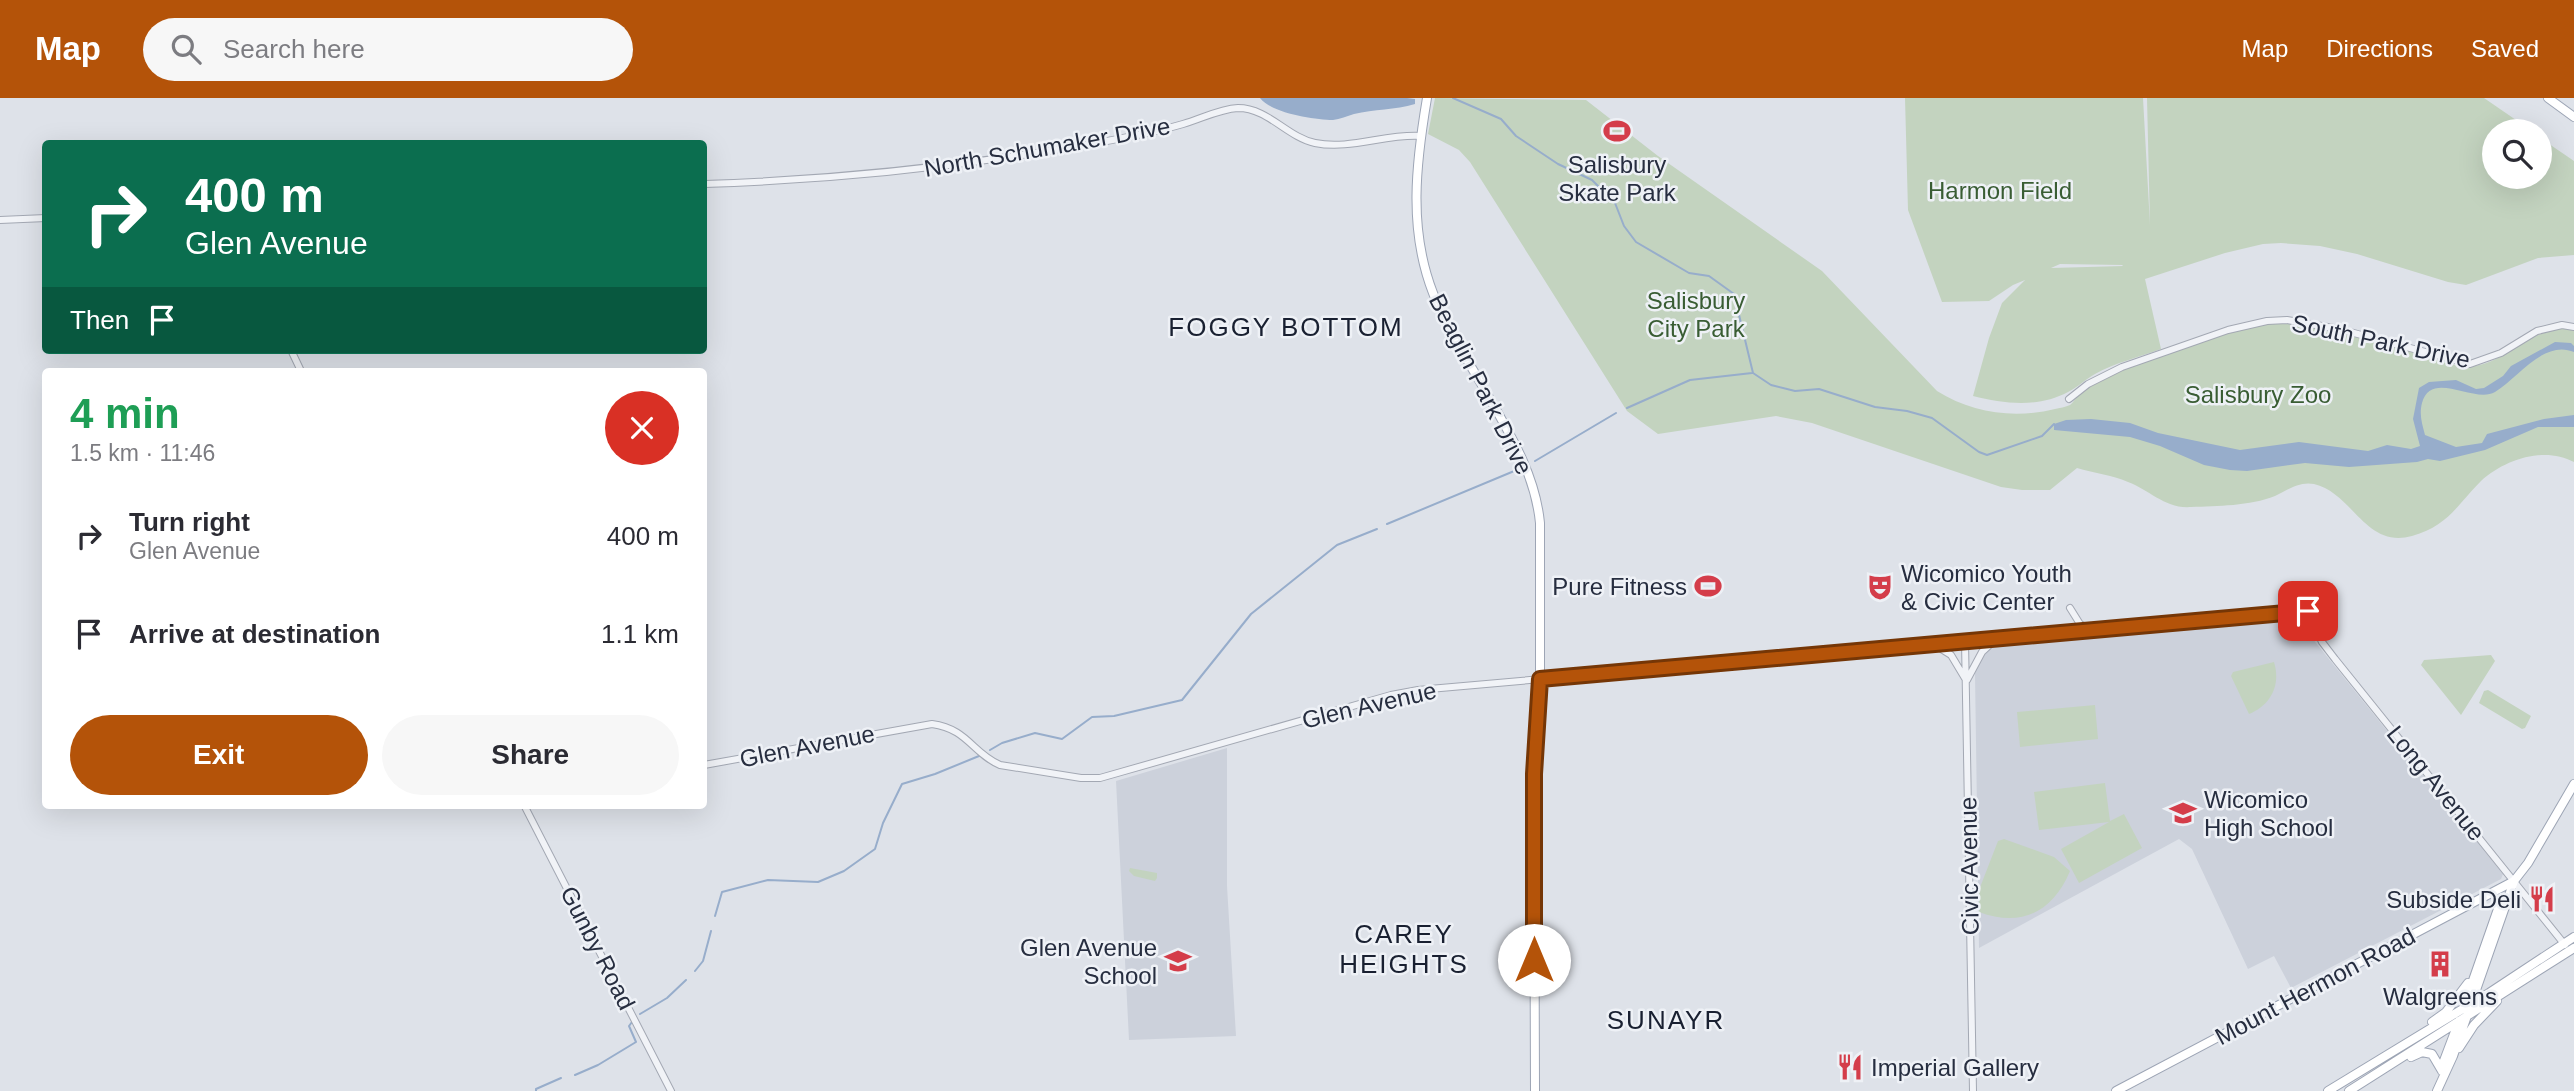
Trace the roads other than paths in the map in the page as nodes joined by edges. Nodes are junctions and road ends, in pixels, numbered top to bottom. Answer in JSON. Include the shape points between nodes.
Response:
{"nodes":[{"id":1,"x":2548,"y":98,"type":"edge"},
{"id":2,"x":1427,"y":100,"type":"edge"},
{"id":3,"x":2574,"y":117,"type":"edge"},
{"id":4,"x":1420,"y":136,"type":"junction"},
{"id":5,"x":707,"y":184,"type":"edge"},
{"id":6,"x":42,"y":218,"type":"edge"},
{"id":7,"x":0,"y":220,"type":"edge"},
{"id":8,"x":2574,"y":327,"type":"edge"},
{"id":9,"x":2069,"y":399,"type":"dead end"},
{"id":10,"x":2070,"y":608,"type":"dead end"},
{"id":11,"x":2308,"y":611,"type":"joint"},
{"id":12,"x":2286,"y":613,"type":"junction"},
{"id":13,"x":2094,"y":631,"type":"junction"},
{"id":14,"x":1997,"y":638,"type":"junction"},
{"id":15,"x":1965,"y":641,"type":"junction"},
{"id":16,"x":2322,"y":642,"type":"junction"},
{"id":17,"x":1933,"y":644,"type":"junction"},
{"id":18,"x":1540,"y":679,"type":"junction"},
{"id":19,"x":1966,"y":681,"type":"junction"},
{"id":20,"x":707,"y":764,"type":"edge"},
{"id":21,"x":2574,"y":785,"type":"edge"},
{"id":22,"x":525,"y":809,"type":"edge"},
{"id":23,"x":2514,"y":881,"type":"junction"},
{"id":24,"x":2483,"y":897,"type":"junction"},
{"id":25,"x":2507,"y":898,"type":"junction"},
{"id":26,"x":2499,"y":906,"type":"junction"},
{"id":27,"x":2574,"y":937,"type":"edge"},
{"id":28,"x":2569,"y":948,"type":"edge"},
{"id":29,"x":2478,"y":975,"type":"junction"},
{"id":30,"x":2516,"y":975,"type":"junction"},
{"id":31,"x":2507,"y":992,"type":"junction"},
{"id":32,"x":2472,"y":1003,"type":"junction"},
{"id":33,"x":2463,"y":1015,"type":"junction"},
{"id":34,"x":2415,"y":1037,"type":"junction"},
{"id":35,"x":2453,"y":1056,"type":"junction"},
{"id":36,"x":2376,"y":1073,"type":"junction"},
{"id":37,"x":2443,"y":1074,"type":"junction"},
{"id":38,"x":671,"y":1091,"type":"edge"},
{"id":39,"x":1535,"y":1091,"type":"edge"},
{"id":40,"x":1973,"y":1091,"type":"edge"},
{"id":41,"x":2116,"y":1091,"type":"edge"},
{"id":42,"x":2328,"y":1091,"type":"edge"},
{"id":43,"x":2349,"y":1091,"type":"edge"},
{"id":44,"x":2437,"y":1091,"type":"edge"}],
"edges":[{"from":1,"to":3,"type":"main road"},
{"from":2,"to":4,"type":"main road","name":"Beaglin Park Drive"},
{"from":4,"to":5,"type":"street","name":"North Schumaker Drive","via":[[1319,143],[1252,109],[1229,109],[1129,138],[1044,151],[887,172]]},
{"from":4,"to":18,"type":"main road","name":"Beaglin Park Drive","via":[[1416,201],[1429,284],[1517,447],[1536,498],[1541,523]]},
{"from":6,"to":7,"type":"street"},
{"from":8,"to":9,"type":"street","name":"South Park Drive","via":[[2537,331],[2470,365],[2339,329],[2267,321],[2122,368]]},
{"from":10,"to":13,"type":"street","via":[[2080,624]]},
{"from":11,"to":12,"type":"street","name":"Glen Avenue"},
{"from":11,"to":16,"type":"street","name":"Long Avenue"},
{"from":12,"to":13,"type":"street","name":"Glen Avenue"},
{"from":12,"to":16,"type":"street","via":[[2300,618]]},
{"from":13,"to":14,"type":"street","name":"Glen Avenue"},
{"from":14,"to":15,"type":"street","name":"Glen Avenue"},
{"from":14,"to":19,"type":"street","via":[[1982,652]]},
{"from":15,"to":17,"type":"street","name":"Glen Avenue"},
{"from":15,"to":19,"type":"street","name":"Civic Avenue"},
{"from":16,"to":23,"type":"street","name":"Long Avenue"},
{"from":17,"to":18,"type":"street","name":"Glen Avenue"},
{"from":17,"to":19,"type":"street","via":[[1951,655]]},
{"from":18,"to":20,"type":"street","name":"Glen Avenue","via":[[1400,693],[1100,778],[1000,765],[958,732],[932,724]]},
{"from":18,"to":39,"type":"main road","name":"Beaglin Park Drive","via":[[1534,774]]},
{"from":19,"to":40,"type":"street","name":"Civic Avenue"},
{"from":21,"to":23,"type":"main road"},
{"from":22,"to":38,"type":"street","name":"Gunby Road"},
{"from":23,"to":24,"type":"main road","name":"Mount Hermon Road"},
{"from":23,"to":25,"type":"main road"},
{"from":23,"to":28,"type":"street","name":"Long Avenue"},
{"from":24,"to":26,"type":"main road"},
{"from":24,"to":41,"type":"main road","name":"Mount Hermon Road"},
{"from":25,"to":26,"type":"main road"},
{"from":25,"to":29,"type":"main road"},
{"from":26,"to":29,"type":"main road"},
{"from":27,"to":28,"type":"main road"},
{"from":28,"to":30,"type":"main road"},
{"from":28,"to":31,"type":"main road"},
{"from":29,"to":30,"type":"main road","via":[[2488,987]]},
{"from":29,"to":32,"type":"main road"},
{"from":29,"to":33,"type":"main road"},
{"from":29,"to":34,"type":"main road","via":[[2446,1012]]},
{"from":30,"to":32,"type":"main road"},
{"from":31,"to":33,"type":"main road"},
{"from":31,"to":35,"type":"main road","via":[[2474,1025]]},
{"from":32,"to":33,"type":"main road"},
{"from":33,"to":34,"type":"main road"},
{"from":33,"to":35,"type":"main road"},
{"from":33,"to":36,"type":"main road"},
{"from":33,"to":37,"type":"main road","via":[[2442,1066]]},
{"from":34,"to":42,"type":"main road"},
{"from":35,"to":37,"type":"main road"},
{"from":36,"to":37,"type":"main road","via":[[2422,1052],[2435,1057]]},
{"from":36,"to":43,"type":"main road"},
{"from":37,"to":44,"type":"main road"}]}
